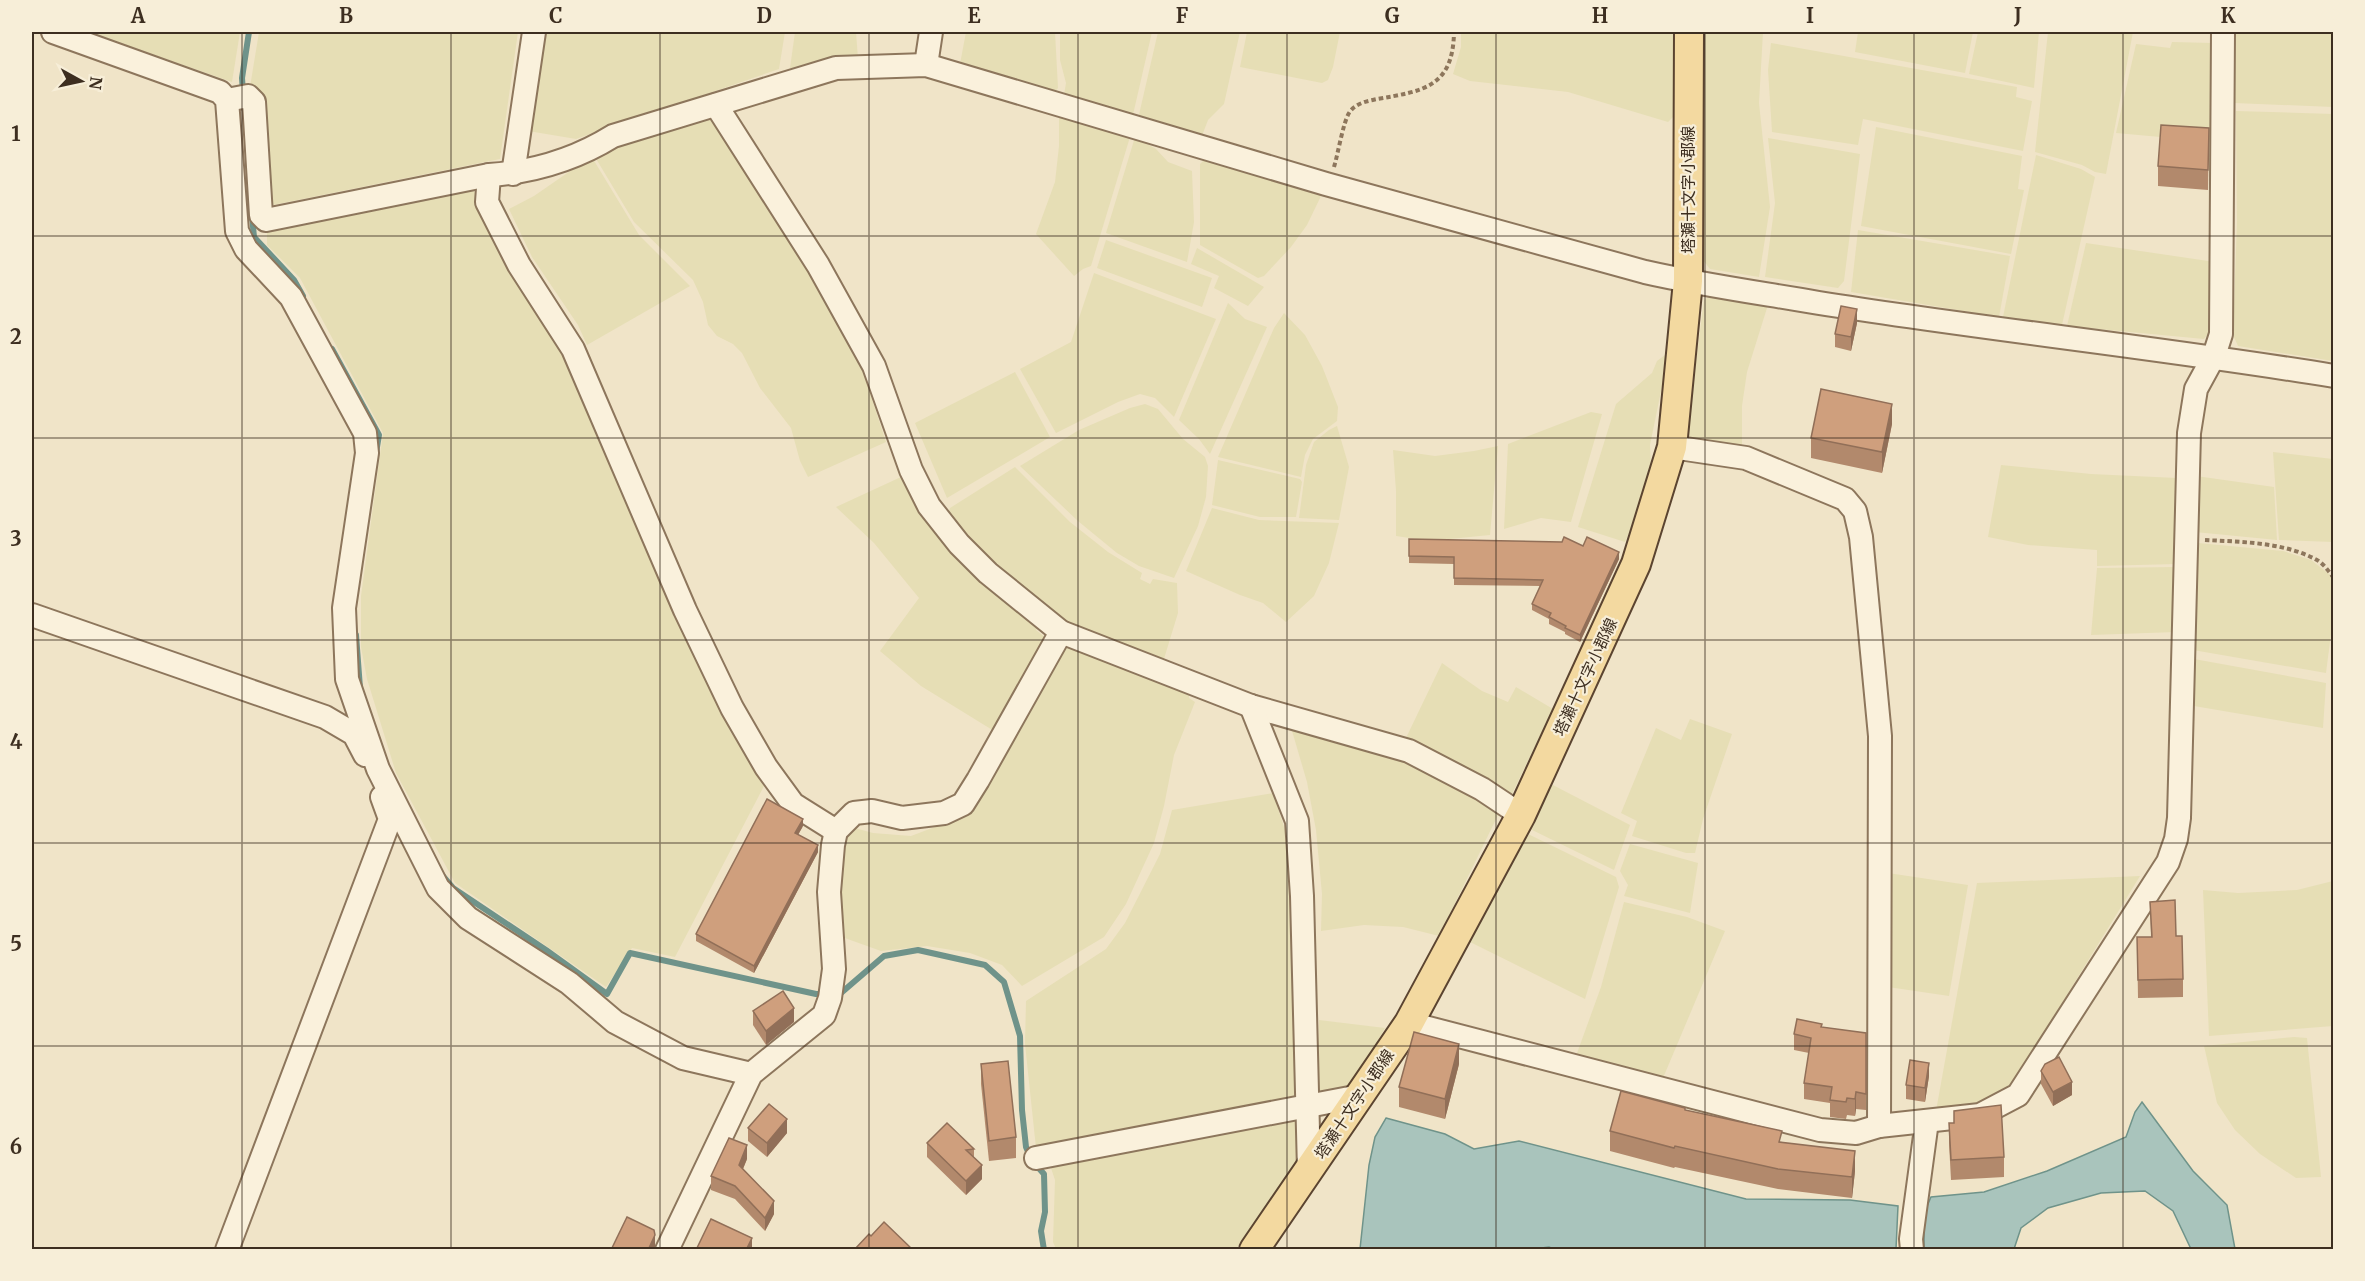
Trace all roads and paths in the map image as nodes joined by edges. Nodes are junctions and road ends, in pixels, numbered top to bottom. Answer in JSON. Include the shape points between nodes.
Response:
{"nodes":[{"id":1,"x":53,"y":32,"type":"edge"},
{"id":2,"x":534,"y":32,"type":"edge"},
{"id":3,"x":931,"y":32,"type":"edge"},
{"id":4,"x":1454,"y":32,"type":"edge"},
{"id":5,"x":1689,"y":32,"type":"edge"},
{"id":6,"x":2223,"y":32,"type":"edge"},
{"id":7,"x":926,"y":65,"type":"junction"},
{"id":8,"x":227,"y":100,"type":"junction"},
{"id":9,"x":716,"y":105,"type":"junction"},
{"id":10,"x":513,"y":174,"type":"junction"},
{"id":11,"x":489,"y":175,"type":"junction"},
{"id":12,"x":1326,"y":184,"type":"junction"},
{"id":13,"x":1688,"y":281,"type":"junction"},
{"id":14,"x":2214,"y":356,"type":"junction"},
{"id":15,"x":2334,"y":376,"type":"edge"},
{"id":16,"x":1672,"y":447,"type":"junction"},
{"id":17,"x":2187,"y":539,"type":"junction"},
{"id":18,"x":2334,"y":578,"type":"edge"},
{"id":19,"x":32,"y":615,"type":"edge"},
{"id":20,"x":1061,"y":632,"type":"junction"},
{"id":21,"x":1251,"y":706,"type":"junction"},
{"id":22,"x":375,"y":770,"type":"junction"},
{"id":23,"x":1521,"y":816,"type":"junction"},
{"id":24,"x":836,"y":831,"type":"junction"},
{"id":25,"x":1409,"y":1023,"type":"junction"},
{"id":26,"x":751,"y":1074,"type":"junction"},
{"id":27,"x":1360,"y":1096,"type":"junction"},
{"id":28,"x":1308,"y":1107,"type":"junction"},
{"id":29,"x":1927,"y":1121,"type":"junction"},
{"id":30,"x":1879,"y":1126,"type":"junction"},
{"id":31,"x":1035,"y":1158,"type":"dead end"},
{"id":32,"x":1309,"y":1170,"type":"junction"},
{"id":33,"x":226,"y":1250,"type":"edge"},
{"id":34,"x":667,"y":1250,"type":"edge"},
{"id":35,"x":1254,"y":1250,"type":"edge"},
{"id":36,"x":1912,"y":1250,"type":"edge"}],
"edges":[{"from":1,"to":8,"type":"street","via":[[220,92]]},
{"from":2,"to":10,"type":"street"},
{"from":3,"to":7,"type":"street"},
{"from":4,"to":12,"type":"path","via":[[1446,72],[1421,91],[1363,101],[1349,112],[1333,173]]},
{"from":5,"to":13,"type":"main road","name":"塔瀬十文字小郡線"},
{"from":6,"to":14,"type":"street","via":[[2221,334]]},
{"from":7,"to":9,"type":"street","via":[[836,68]]},
{"from":7,"to":12,"type":"street"},
{"from":8,"to":11,"type":"street","via":[[248,96],[254,102],[261,215],[266,219]]},
{"from":8,"to":22,"type":"street","via":[[237,231],[246,249],[291,297],[365,433],[367,453],[344,608],[347,679]]},
{"from":9,"to":10,"type":"street","via":[[613,136],[586,152]]},
{"from":9,"to":20,"type":"street","via":[[818,265],[874,366],[910,470],[929,506],[988,573]]},
{"from":10,"to":11,"type":"street"},
{"from":11,"to":24,"type":"street","via":[[487,202],[519,265],[573,349],[685,610],[732,708],[793,804]]},
{"from":12,"to":13,"type":"street"},
{"from":13,"to":14,"type":"street","via":[[1950,324]]},
{"from":13,"to":16,"type":"main road","name":"塔瀬十文字小郡線"},
{"from":14,"to":15,"type":"street"},
{"from":14,"to":17,"type":"street","via":[[2196,389],[2189,433]]},
{"from":16,"to":23,"type":"main road","name":"塔瀬十文字小郡線","via":[[1636,564]]},
{"from":16,"to":30,"type":"street","via":[[1746,458],[1845,499],[1855,511],[1861,537],[1880,736]]},
{"from":17,"to":18,"type":"path","via":[[2251,542],[2287,549],[2319,561]]},
{"from":17,"to":29,"type":"street","via":[[2179,818],[2168,862],[2018,1095],[1980,1115]]},
{"from":19,"to":22,"type":"street","via":[[325,717],[354,734]]},
{"from":20,"to":21,"type":"street"},
{"from":20,"to":24,"type":"street","via":[[963,804],[944,813],[902,818],[872,811],[854,813]]},
{"from":21,"to":23,"type":"street","via":[[1409,751],[1482,789]]},
{"from":21,"to":28,"type":"street","via":[[1297,821]]},
{"from":22,"to":26,"type":"street","via":[[438,888],[468,918],[569,983],[615,1022],[683,1058]]},
{"from":22,"to":33,"type":"street","via":[[390,819]]},
{"from":23,"to":25,"type":"main road","name":"塔瀬十文字小郡線"},
{"from":24,"to":26,"type":"street","via":[[829,892],[834,969],[824,1016]]},
{"from":25,"to":27,"type":"main road","name":"塔瀬十文字小郡線"},
{"from":25,"to":30,"type":"street","via":[[1820,1130],[1856,1133]]},
{"from":26,"to":34,"type":"street"},
{"from":27,"to":28,"type":"street"},
{"from":27,"to":32,"type":"main road","name":"塔瀬十文字小郡線"},
{"from":28,"to":31,"type":"street"},
{"from":28,"to":32,"type":"street"},
{"from":29,"to":30,"type":"street"},
{"from":29,"to":36,"type":"street"},
{"from":32,"to":35,"type":"main road","name":"塔瀬十文字小郡線"}]}
